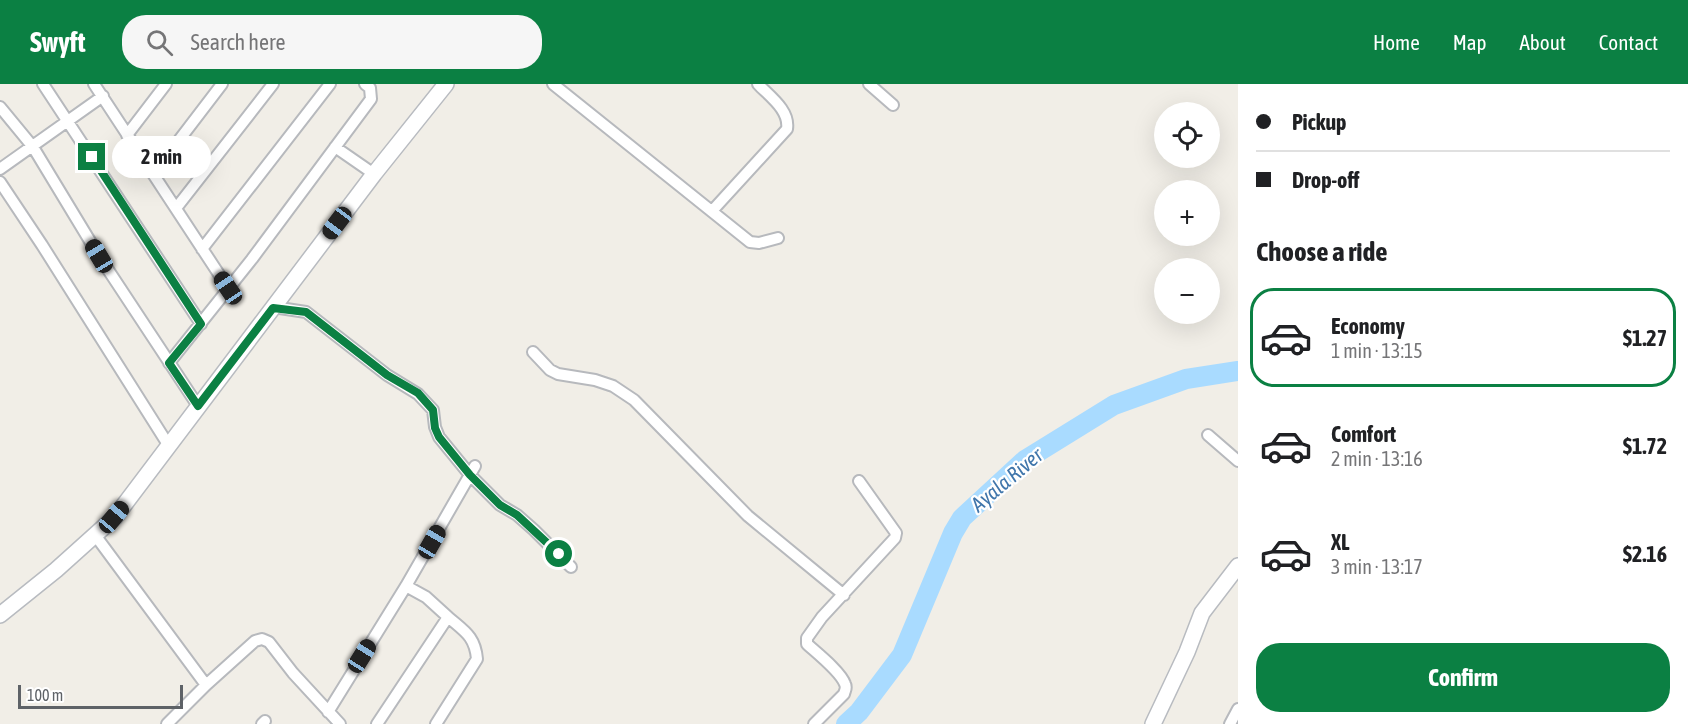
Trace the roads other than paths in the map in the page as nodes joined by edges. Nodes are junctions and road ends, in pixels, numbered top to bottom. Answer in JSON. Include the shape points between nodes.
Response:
{"nodes":[{"id":1,"x":44,"y":84,"type":"edge"},
{"id":2,"x":94,"y":84,"type":"edge"},
{"id":3,"x":166,"y":84,"type":"edge"},
{"id":4,"x":222,"y":84,"type":"edge"},
{"id":5,"x":273,"y":84,"type":"edge"},
{"id":6,"x":330,"y":84,"type":"edge"},
{"id":7,"x":364,"y":84,"type":"edge"},
{"id":8,"x":446,"y":84,"type":"edge"},
{"id":9,"x":553,"y":84,"type":"edge"},
{"id":10,"x":758,"y":84,"type":"edge"},
{"id":11,"x":869,"y":84,"type":"edge"},
{"id":12,"x":103,"y":96,"type":"junction"},
{"id":13,"x":893,"y":105,"type":"dead end"},
{"id":14,"x":0,"y":107,"type":"edge"},
{"id":15,"x":68,"y":120,"type":"junction"},
{"id":16,"x":127,"y":135,"type":"junction"},
{"id":17,"x":33,"y":147,"type":"junction"},
{"id":18,"x":335,"y":147,"type":"junction"},
{"id":19,"x":0,"y":169,"type":"edge"},
{"id":20,"x":154,"y":173,"type":"junction"},
{"id":21,"x":374,"y":174,"type":"junction"},
{"id":22,"x":0,"y":182,"type":"edge"},
{"id":23,"x":177,"y":207,"type":"junction"},
{"id":24,"x":712,"y":211,"type":"junction"},
{"id":25,"x":778,"y":238,"type":"dead end"},
{"id":26,"x":202,"y":249,"type":"junction"},
{"id":27,"x":228,"y":288,"type":"junction"},
{"id":28,"x":273,"y":308,"type":"junction"},
{"id":29,"x":201,"y":324,"type":"junction"},
{"id":30,"x":533,"y":352,"type":"dead end"},
{"id":31,"x":169,"y":363,"type":"junction"},
{"id":32,"x":198,"y":406,"type":"junction"},
{"id":33,"x":1208,"y":435,"type":"dead end"},
{"id":34,"x":169,"y":446,"type":"junction"},
{"id":35,"x":1238,"y":461,"type":"edge"},
{"id":36,"x":472,"y":471,"type":"junction"},
{"id":37,"x":859,"y":481,"type":"dead end"},
{"id":38,"x":95,"y":535,"type":"junction"},
{"id":39,"x":1238,"y":566,"type":"edge"},
{"id":40,"x":571,"y":567,"type":"dead end"},
{"id":41,"x":406,"y":586,"type":"junction"},
{"id":42,"x":844,"y":595,"type":"junction"},
{"id":43,"x":0,"y":615,"type":"edge"},
{"id":44,"x":448,"y":616,"type":"junction"},
{"id":45,"x":206,"y":685,"type":"junction"},
{"id":46,"x":1238,"y":710,"type":"edge"},
{"id":47,"x":328,"y":712,"type":"junction"},
{"id":48,"x":167,"y":724,"type":"edge"},
{"id":49,"x":340,"y":724,"type":"edge"},
{"id":50,"x":377,"y":724,"type":"edge"},
{"id":51,"x":436,"y":724,"type":"edge"},
{"id":52,"x":814,"y":724,"type":"edge"},
{"id":53,"x":1153,"y":724,"type":"edge"},
{"id":54,"x":1230,"y":724,"type":"edge"}],
"edges":[{"from":1,"to":15,"type":"street"},
{"from":2,"to":12,"type":"street"},
{"from":3,"to":16,"type":"street"},
{"from":4,"to":20,"type":"street"},
{"from":5,"to":23,"type":"street"},
{"from":6,"to":26,"type":"street"},
{"from":7,"to":18,"type":"street","via":[[370,88],[371,99]]},
{"from":8,"to":21,"type":"street"},
{"from":9,"to":24,"type":"street"},
{"from":10,"to":24,"type":"street","via":[[785,112],[787,129]]},
{"from":11,"to":13,"type":"street"},
{"from":12,"to":15,"type":"street"},
{"from":12,"to":16,"type":"street"},
{"from":14,"to":17,"type":"street"},
{"from":15,"to":17,"type":"street"},
{"from":15,"to":29,"type":"street"},
{"from":16,"to":20,"type":"street"},
{"from":17,"to":19,"type":"street"},
{"from":17,"to":31,"type":"street"},
{"from":18,"to":21,"type":"street"},
{"from":18,"to":27,"type":"street"},
{"from":20,"to":23,"type":"street"},
{"from":21,"to":28,"type":"street"},
{"from":22,"to":34,"type":"street"},
{"from":23,"to":26,"type":"street"},
{"from":24,"to":25,"type":"street","via":[[750,242]]},
{"from":26,"to":27,"type":"street"},
{"from":27,"to":29,"type":"street"},
{"from":28,"to":32,"type":"street"},
{"from":28,"to":36,"type":"street","via":[[306,312],[387,375],[418,393],[433,410],[439,437]]},
{"from":29,"to":31,"type":"street"},
{"from":30,"to":42,"type":"street","via":[[558,374],[613,386],[634,400],[748,516]]},
{"from":31,"to":32,"type":"street"},
{"from":32,"to":34,"type":"street"},
{"from":33,"to":35,"type":"street"},
{"from":34,"to":38,"type":"street","via":[[132,496]]},
{"from":36,"to":40,"type":"street","via":[[500,505],[517,515]]},
{"from":36,"to":41,"type":"street"},
{"from":37,"to":42,"type":"street","via":[[896,533]]},
{"from":38,"to":43,"type":"street"},
{"from":38,"to":45,"type":"street"},
{"from":39,"to":53,"type":"street","via":[[1202,613]]},
{"from":41,"to":44,"type":"street"},
{"from":41,"to":47,"type":"street"},
{"from":42,"to":52,"type":"street","via":[[806,641],[846,689]]},
{"from":44,"to":50,"type":"street"},
{"from":44,"to":51,"type":"street","via":[[472,637],[477,659]]},
{"from":45,"to":47,"type":"street","via":[[262,639]]},
{"from":45,"to":48,"type":"street"},
{"from":46,"to":54,"type":"street"},
{"from":47,"to":49,"type":"street"}]}
